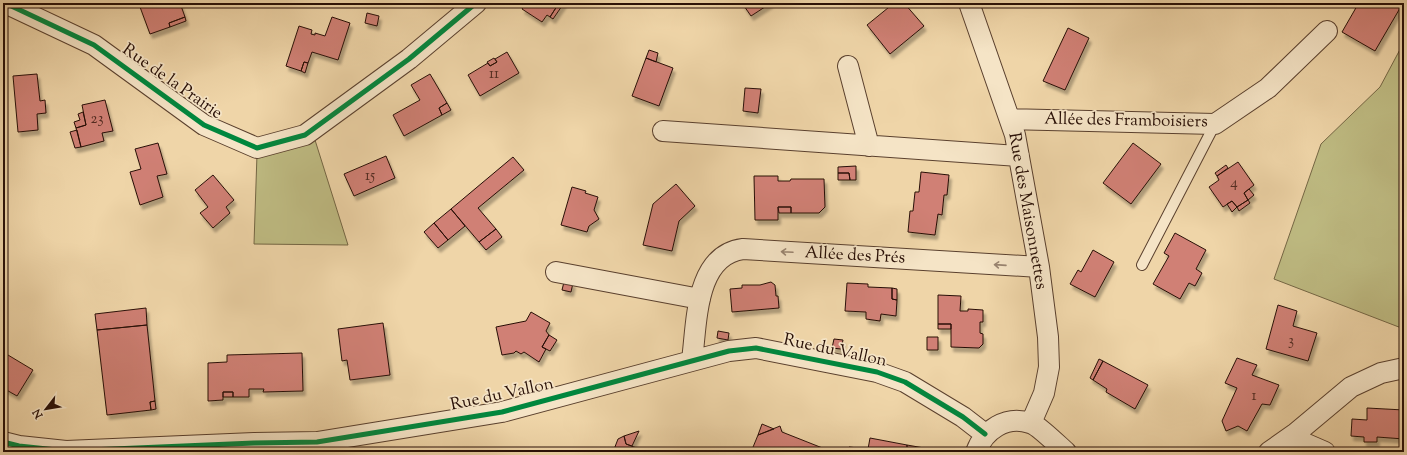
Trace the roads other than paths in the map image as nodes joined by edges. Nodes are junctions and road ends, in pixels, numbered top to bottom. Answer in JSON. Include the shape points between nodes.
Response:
{"nodes":[{"id":1,"x":6,"y":3,"type":"edge"},
{"id":2,"x":476,"y":3,"type":"edge"},
{"id":3,"x":969,"y":3,"type":"edge"},
{"id":4,"x":1327,"y":31,"type":"dead end"},
{"id":5,"x":848,"y":66,"type":"dead end"},
{"id":6,"x":1010,"y":119,"type":"junction"},
{"id":7,"x":1215,"y":124,"type":"junction"},
{"id":8,"x":662,"y":131,"type":"dead end"},
{"id":9,"x":869,"y":146,"type":"junction"},
{"id":10,"x":1019,"y":156,"type":"junction"},
{"id":11,"x":1142,"y":265,"type":"dead end"},
{"id":12,"x":1039,"y":267,"type":"junction"},
{"id":13,"x":556,"y":272,"type":"dead end"},
{"id":14,"x":700,"y":299,"type":"junction"},
{"id":15,"x":692,"y":360,"type":"junction"},
{"id":16,"x":1404,"y":368,"type":"edge"},
{"id":17,"x":1031,"y":423,"type":"junction"},
{"id":18,"x":1296,"y":433,"type":"junction"},
{"id":19,"x":985,"y":434,"type":"junction"},
{"id":20,"x":3,"y":442,"type":"edge"},
{"id":21,"x":317,"y":447,"type":"edge"},
{"id":22,"x":976,"y":452,"type":"edge"},
{"id":23,"x":1066,"y":452,"type":"edge"},
{"id":24,"x":1269,"y":452,"type":"edge"},
{"id":25,"x":1325,"y":452,"type":"edge"}],
"edges":[{"from":1,"to":2,"type":"street","name":"Rue de la Prairie","via":[[94,45],[204,125],[257,148],[305,135],[409,59]]},
{"from":3,"to":6,"type":"street","name":"Rue des Maisonnettes"},
{"from":4,"to":7,"type":"street","name":"Allée des Framboisiers","via":[[1268,88]]},
{"from":5,"to":9,"type":"street"},
{"from":6,"to":7,"type":"street","name":"Allée des Framboisiers"},
{"from":6,"to":10,"type":"street","name":"Rue des Maisonnettes"},
{"from":7,"to":11,"type":"lane"},
{"from":8,"to":9,"type":"street"},
{"from":9,"to":10,"type":"street"},
{"from":10,"to":12,"type":"street","name":"Rue des Maisonnettes"},
{"from":12,"to":14,"type":"street","name":"Allée des Prés","one_way":true,"via":[[743,249],[733,251],[713,267],[705,281]]},
{"from":12,"to":17,"type":"street","name":"Rue des Maisonnettes","via":[[1048,337],[1048,367],[1044,393]]},
{"from":13,"to":14,"type":"street"},
{"from":14,"to":15,"type":"street","name":"Allée des Prés"},
{"from":15,"to":19,"type":"street","name":"Rue du Vallon","via":[[729,350],[756,348],[877,372],[905,382],[963,417]]},
{"from":15,"to":21,"type":"street","name":"Rue du Vallon","via":[[502,412]]},
{"from":16,"to":18,"type":"street","via":[[1381,373],[1351,387]]},
{"from":17,"to":19,"type":"street","via":[[1014,420],[998,425]]},
{"from":17,"to":23,"type":"street"},
{"from":18,"to":24,"type":"street"},
{"from":18,"to":25,"type":"street","via":[[1302,442]]},
{"from":19,"to":22,"type":"street"},
{"from":20,"to":21,"type":"street","name":"Rue du Vallon","via":[[66,451],[254,443]]}]}
